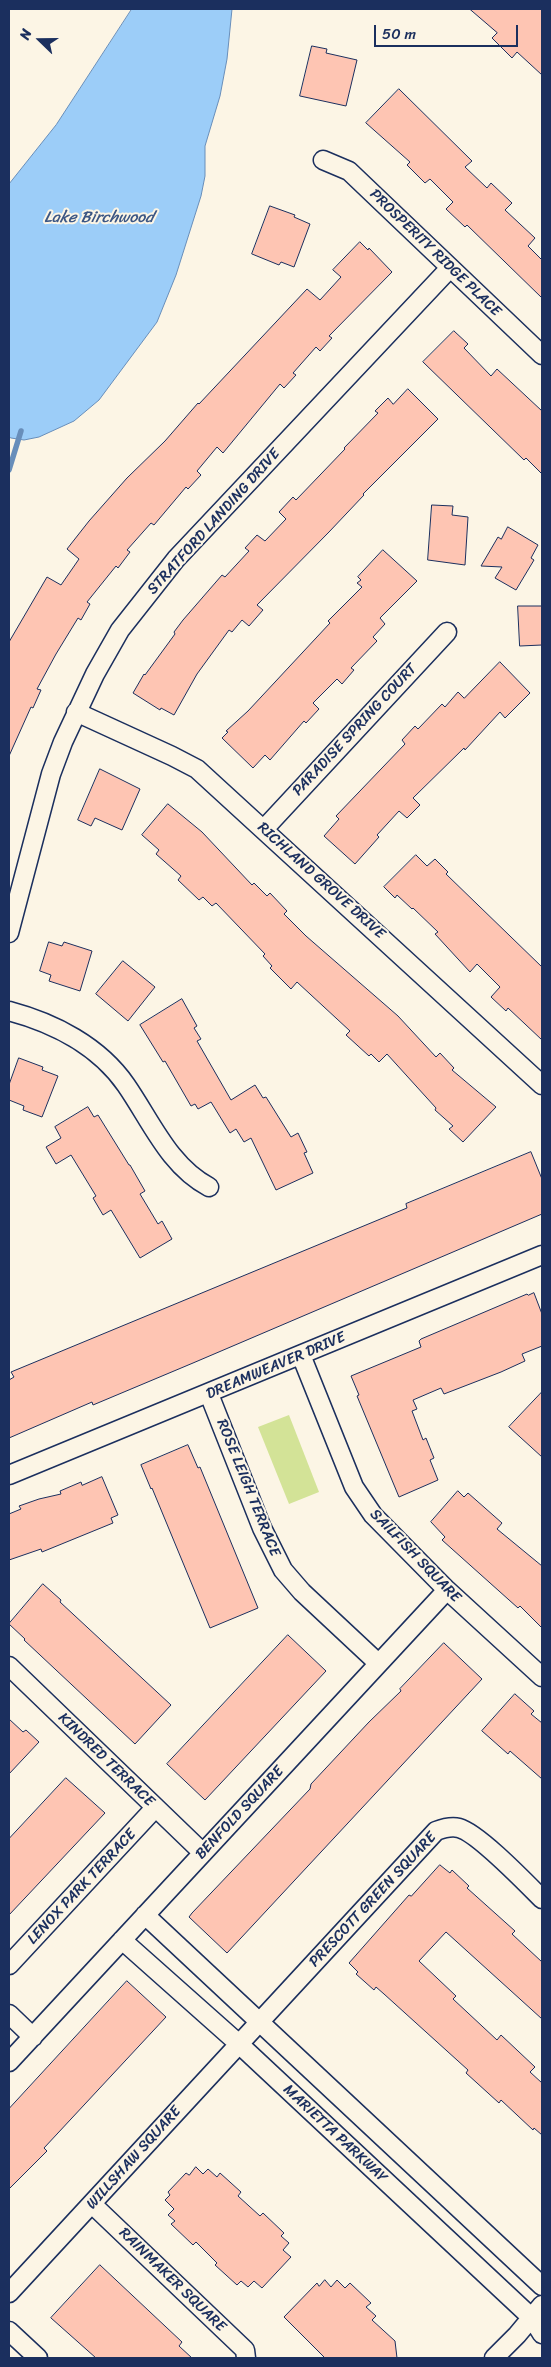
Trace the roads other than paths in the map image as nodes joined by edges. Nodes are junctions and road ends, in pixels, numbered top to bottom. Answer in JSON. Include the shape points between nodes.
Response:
{"nodes":[{"id":1,"x":323,"y":160,"type":"dead end"},
{"id":2,"x":450,"y":268,"type":"junction"},
{"id":3,"x":542,"y":354,"type":"edge"},
{"id":4,"x":447,"y":632,"type":"dead end"},
{"id":5,"x":76,"y":712,"type":"junction"},
{"id":6,"x":264,"y":829,"type":"junction"},
{"id":7,"x":9,"y":933,"type":"edge"},
{"id":8,"x":9,"y":1011,"type":"edge"},
{"id":9,"x":542,"y":1086,"type":"edge"},
{"id":10,"x":209,"y":1187,"type":"dead end"},
{"id":11,"x":542,"y":1255,"type":"edge"},
{"id":12,"x":301,"y":1355,"type":"junction"},
{"id":13,"x":209,"y":1394,"type":"junction"},
{"id":14,"x":9,"y":1475,"type":"edge"},
{"id":15,"x":447,"y":1590,"type":"junction"},
{"id":16,"x":378,"y":1663,"type":"junction"},
{"id":17,"x":9,"y":1666,"type":"edge"},
{"id":18,"x":542,"y":1677,"type":"edge"},
{"id":19,"x":155,"y":1808,"type":"junction"},
{"id":20,"x":203,"y":1853,"type":"junction"},
{"id":21,"x":542,"y":1899,"type":"edge"},
{"id":22,"x":145,"y":1915,"type":"junction"},
{"id":23,"x":122,"y":1940,"type":"junction"},
{"id":24,"x":9,"y":1965,"type":"edge"},
{"id":25,"x":9,"y":2014,"type":"edge"},
{"id":26,"x":259,"y":2022,"type":"junction"},
{"id":27,"x":32,"y":2037,"type":"junction"},
{"id":28,"x":239,"y":2044,"type":"junction"},
{"id":29,"x":9,"y":2062,"type":"edge"},
{"id":30,"x":92,"y":2204,"type":"junction"},
{"id":31,"x":542,"y":2286,"type":"edge"},
{"id":32,"x":9,"y":2293,"type":"edge"},
{"id":33,"x":537,"y":2312,"type":"edge"},
{"id":34,"x":9,"y":2331,"type":"edge"},
{"id":35,"x":542,"y":2334,"type":"edge"},
{"id":36,"x":38,"y":2358,"type":"edge"},
{"id":37,"x":246,"y":2358,"type":"edge"},
{"id":38,"x":494,"y":2358,"type":"edge"}],
"edges":[{"from":1,"to":2,"type":"street","name":"PROSPERITY RIDGE PLACE","via":[[349,171]]},
{"from":2,"to":3,"type":"street","name":"PROSPERITY RIDGE PLACE"},
{"from":2,"to":5,"type":"street","name":"STRATFORD LANDING DRIVE","via":[[176,559],[120,630]]},
{"from":4,"to":6,"type":"street","name":"PARADISE SPRING COURT"},
{"from":5,"to":6,"type":"street","name":"RICHLAND GROVE DRIVE","via":[[197,769]]},
{"from":5,"to":7,"type":"street","name":"STRATFORD LANDING DRIVE","via":[[51,774]]},
{"from":6,"to":9,"type":"street","name":"RICHLAND GROVE DRIVE"},
{"from":8,"to":10,"type":"street","via":[[39,1020],[70,1035],[99,1056],[125,1084],[180,1167]]},
{"from":11,"to":12,"type":"street","name":"DREAMWEAVER DRIVE"},
{"from":12,"to":13,"type":"street","name":"DREAMWEAVER DRIVE"},
{"from":12,"to":15,"type":"street","name":"SAILFISH SQUARE","via":[[354,1487],[372,1515]]},
{"from":13,"to":14,"type":"street","name":"DREAMWEAVER DRIVE"},
{"from":13,"to":16,"type":"street","name":"ROSE LEIGH TERRACE","via":[[262,1528],[283,1570]]},
{"from":15,"to":16,"type":"street","name":"BENFOLD SQUARE"},
{"from":15,"to":18,"type":"street","name":"SAILFISH SQUARE"},
{"from":16,"to":20,"type":"street","name":"BENFOLD SQUARE"},
{"from":17,"to":19,"type":"street","name":"KINDRED TERRACE"},
{"from":19,"to":20,"type":"street","name":"KINDRED TERRACE"},
{"from":19,"to":24,"type":"street","name":"LENOX PARK TERRACE"},
{"from":20,"to":22,"type":"street","name":"BENFOLD SQUARE"},
{"from":21,"to":26,"type":"street","name":"PRESCOTT GREEN SQUARE","via":[[474,1836],[458,1828],[436,1830]]},
{"from":22,"to":23,"type":"street","name":"BENFOLD SQUARE"},
{"from":22,"to":26,"type":"street","name":"MARIETTA PARKWAY"},
{"from":23,"to":27,"type":"street","name":"BENFOLD SQUARE"},
{"from":23,"to":28,"type":"street","name":"MARIETTA PARKWAY"},
{"from":25,"to":27,"type":"street"},
{"from":26,"to":28,"type":"street","name":"WILLSHAW SQUARE"},
{"from":26,"to":31,"type":"street","name":"MARIETTA PARKWAY"},
{"from":27,"to":29,"type":"street","name":"BENFOLD SQUARE"},
{"from":28,"to":30,"type":"street","name":"WILLSHAW SQUARE"},
{"from":28,"to":33,"type":"street","name":"MARIETTA PARKWAY"},
{"from":30,"to":32,"type":"street","name":"WILLSHAW SQUARE"},
{"from":30,"to":37,"type":"street","name":"RAINMAKER SQUARE","via":[[245,2350]]},
{"from":33,"to":35,"type":"street","name":"MARIETTA PARKWAY"},
{"from":33,"to":38,"type":"street"},
{"from":34,"to":36,"type":"street"}]}
